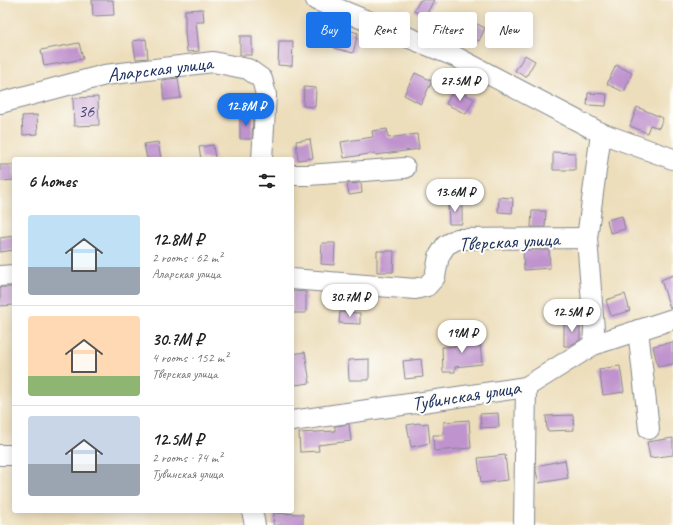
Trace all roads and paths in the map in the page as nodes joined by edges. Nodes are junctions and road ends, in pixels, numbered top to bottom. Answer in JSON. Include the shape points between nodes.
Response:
{"nodes":[{"id":1,"x":316,"y":0,"type":"edge"},
{"id":2,"x":0,"y":103,"type":"edge"},
{"id":3,"x":601,"y":133,"type":"junction"},
{"id":4,"x":262,"y":157,"type":"edge"},
{"id":5,"x":673,"y":159,"type":"edge"},
{"id":6,"x":404,"y":168,"type":"dead end"},
{"id":7,"x":294,"y":174,"type":"edge"},
{"id":8,"x":586,"y":238,"type":"junction"},
{"id":9,"x":12,"y":275,"type":"edge"},
{"id":10,"x":0,"y":276,"type":"edge"},
{"id":11,"x":294,"y":279,"type":"edge"},
{"id":12,"x":673,"y":319,"type":"edge"},
{"id":13,"x":638,"y":330,"type":"junction"},
{"id":14,"x":593,"y":345,"type":"junction"},
{"id":15,"x":526,"y":387,"type":"junction"},
{"id":16,"x":294,"y":421,"type":"edge"},
{"id":17,"x":649,"y":429,"type":"dead end"},
{"id":18,"x":12,"y":454,"type":"edge"},
{"id":19,"x":0,"y":455,"type":"edge"},
{"id":20,"x":252,"y":513,"type":"edge"},
{"id":21,"x":255,"y":525,"type":"edge"},
{"id":22,"x":524,"y":525,"type":"edge"}],
"edges":[{"from":1,"to":3,"type":"street","via":[[454,56]]},
{"from":2,"to":4,"type":"street","name":"Аларская улица","via":[[105,75],[214,62],[248,69],[262,79],[266,95]]},
{"from":3,"to":5,"type":"street"},
{"from":3,"to":8,"type":"street"},
{"from":6,"to":7,"type":"street"},
{"from":8,"to":11,"type":"street","name":"Тверская улица","via":[[457,239],[446,245],[438,256],[435,277],[427,286],[415,289]]},
{"from":8,"to":14,"type":"street","via":[[594,329]]},
{"from":9,"to":10,"type":"street"},
{"from":12,"to":13,"type":"street","name":"Тувинская улица"},
{"from":13,"to":14,"type":"street","name":"Тувинская улица"},
{"from":13,"to":17,"type":"street"},
{"from":14,"to":15,"type":"street","name":"Тувинская улица"},
{"from":15,"to":16,"type":"street","name":"Тувинская улица"},
{"from":15,"to":22,"type":"street"},
{"from":18,"to":19,"type":"street"},
{"from":20,"to":21,"type":"street"}]}
